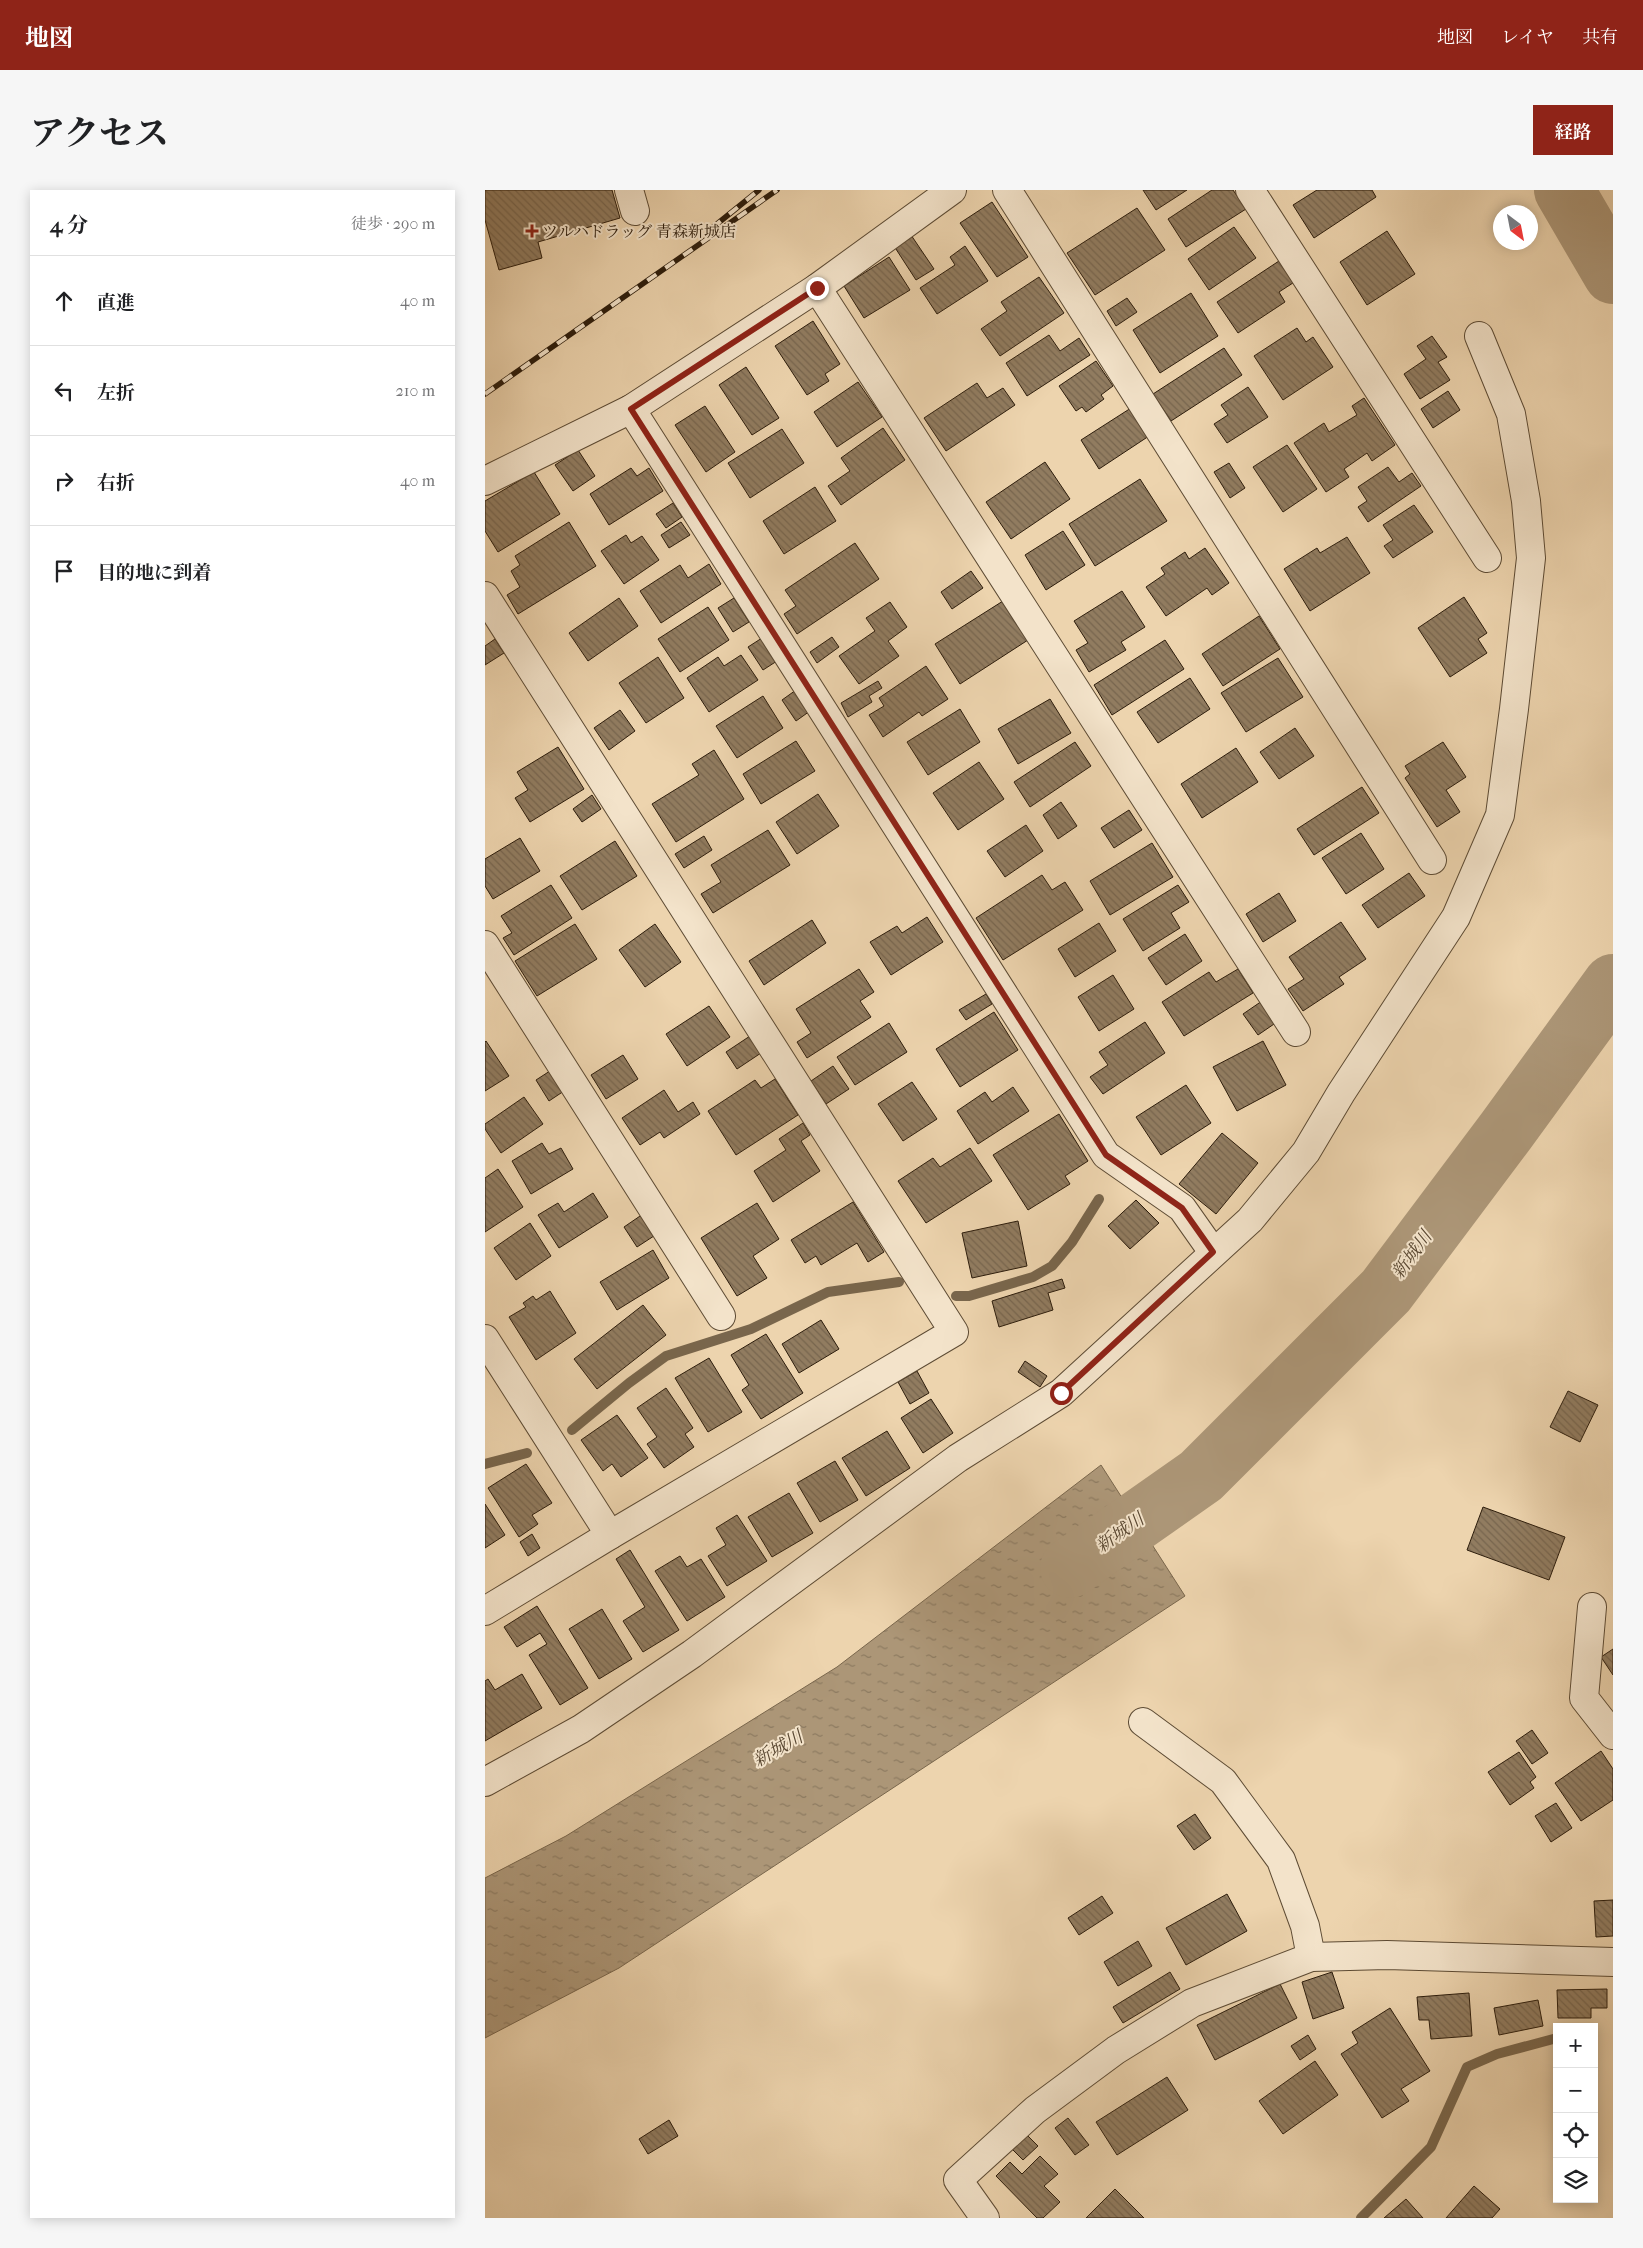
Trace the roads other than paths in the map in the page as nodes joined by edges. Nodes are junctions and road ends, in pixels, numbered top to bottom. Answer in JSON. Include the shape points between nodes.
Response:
{"nodes":[{"id":1,"x":952,"y":190,"type":"edge"},
{"id":2,"x":1007,"y":190,"type":"edge"},
{"id":3,"x":1250,"y":190,"type":"edge"},
{"id":4,"x":817,"y":288,"type":"junction"},
{"id":5,"x":1479,"y":336,"type":"dead end"},
{"id":6,"x":631,"y":409,"type":"junction"},
{"id":7,"x":485,"y":481,"type":"edge"},
{"id":8,"x":1487,"y":558,"type":"dead end"},
{"id":9,"x":485,"y":596,"type":"edge"},
{"id":10,"x":1432,"y":860,"type":"dead end"},
{"id":11,"x":485,"y":945,"type":"edge"},
{"id":12,"x":1296,"y":1032,"type":"dead end"},
{"id":13,"x":1213,"y":1252,"type":"junction"},
{"id":14,"x":721,"y":1316,"type":"dead end"},
{"id":15,"x":485,"y":1338,"type":"edge"},
{"id":16,"x":610,"y":1535,"type":"junction"},
{"id":17,"x":1592,"y":1608,"type":"dead end"},
{"id":18,"x":485,"y":1611,"type":"edge"},
{"id":19,"x":1143,"y":1722,"type":"dead end"},
{"id":20,"x":1613,"y":1735,"type":"edge"},
{"id":21,"x":485,"y":1782,"type":"edge"},
{"id":22,"x":1311,"y":1957,"type":"junction"},
{"id":23,"x":1613,"y":1962,"type":"edge"},
{"id":24,"x":985,"y":2218,"type":"edge"}],
"edges":[{"from":1,"to":4,"type":"street"},
{"from":2,"to":10,"type":"street"},
{"from":3,"to":8,"type":"street"},
{"from":4,"to":6,"type":"street"},
{"from":4,"to":12,"type":"street"},
{"from":5,"to":13,"type":"street","via":[[1511,414],[1526,501],[1531,558],[1500,815],[1456,917],[1306,1152],[1250,1220]]},
{"from":6,"to":7,"type":"street"},
{"from":6,"to":13,"type":"street","via":[[1106,1155],[1182,1208]]},
{"from":9,"to":16,"type":"street","via":[[954,1332]]},
{"from":11,"to":14,"type":"street"},
{"from":13,"to":21,"type":"street","via":[[1061,1393],[958,1458],[692,1654],[581,1729]]},
{"from":15,"to":16,"type":"street"},
{"from":16,"to":18,"type":"street"},
{"from":17,"to":20,"type":"street","via":[[1584,1698]]},
{"from":19,"to":22,"type":"street","via":[[1223,1781],[1281,1860],[1305,1926]]},
{"from":22,"to":23,"type":"street","via":[[1387,1955]]},
{"from":22,"to":24,"type":"street","via":[[1192,2003],[1116,2050],[1035,2110],[959,2180]]}]}
